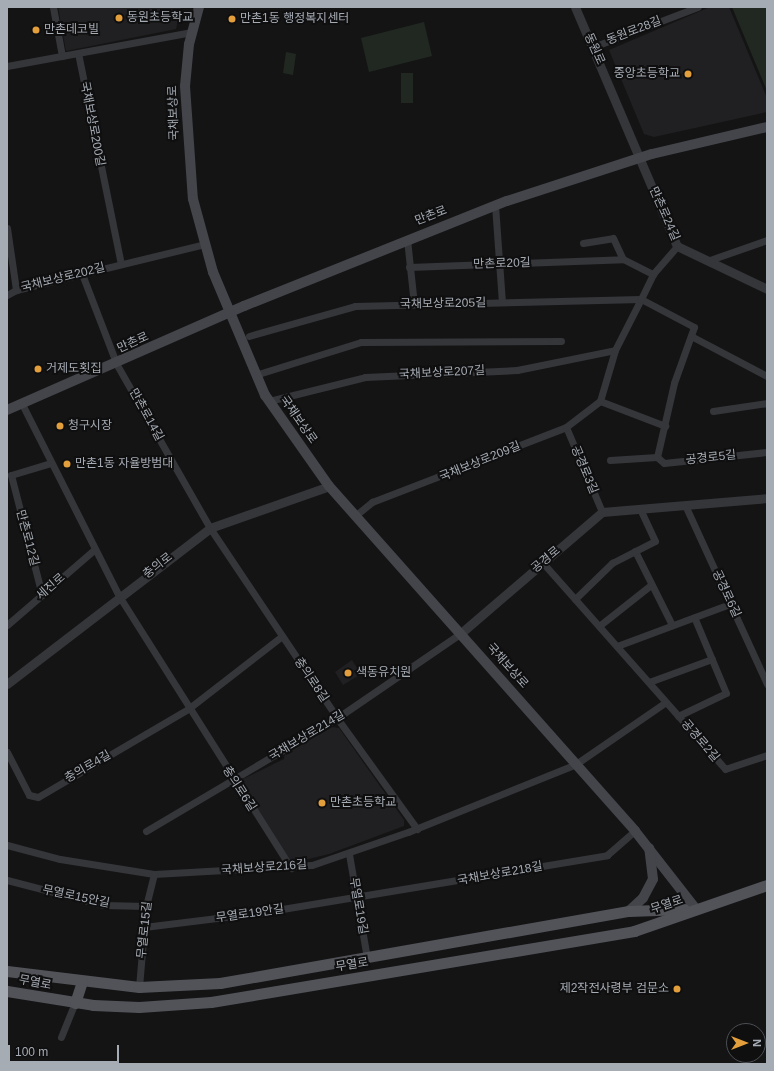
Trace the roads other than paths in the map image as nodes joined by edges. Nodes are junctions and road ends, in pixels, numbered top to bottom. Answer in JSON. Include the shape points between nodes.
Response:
{"nodes":[{"id":1,"x":53,"y":7,"type":"edge"},
{"id":2,"x":198,"y":7,"type":"edge"},
{"id":3,"x":575,"y":7,"type":"edge"},
{"id":4,"x":698,"y":7,"type":"edge"},
{"id":5,"x":192,"y":32,"type":"junction"},
{"id":6,"x":593,"y":47,"type":"junction"},
{"id":7,"x":78,"y":53,"type":"junction"},
{"id":8,"x":62,"y":56,"type":"junction"},
{"id":9,"x":7,"y":66,"type":"edge"},
{"id":10,"x":767,"y":127,"type":"edge"},
{"id":11,"x":641,"y":158,"type":"junction"},
{"id":12,"x":106,"y":195,"type":"joint"},
{"id":13,"x":495,"y":205,"type":"junction"},
{"id":14,"x":7,"y":228,"type":"edge"},
{"id":15,"x":407,"y":239,"type":"junction"},
{"id":16,"x":767,"y":240,"type":"edge"},
{"id":17,"x":584,"y":243,"type":"dead end"},
{"id":18,"x":204,"y":244,"type":"junction"},
{"id":19,"x":677,"y":246,"type":"junction"},
{"id":20,"x":623,"y":259,"type":"junction"},
{"id":21,"x":707,"y":261,"type":"junction"},
{"id":22,"x":121,"y":264,"type":"junction"},
{"id":23,"x":500,"y":264,"type":"junction"},
{"id":24,"x":409,"y":267,"type":"junction"},
{"id":25,"x":82,"y":274,"type":"junction"},
{"id":26,"x":653,"y":274,"type":"junction"},
{"id":27,"x":767,"y":289,"type":"edge"},
{"id":28,"x":16,"y":290,"type":"junction"},
{"id":29,"x":7,"y":295,"type":"edge"},
{"id":30,"x":641,"y":299,"type":"junction"},
{"id":31,"x":502,"y":302,"type":"junction"},
{"id":32,"x":414,"y":304,"type":"junction"},
{"id":33,"x":229,"y":315,"type":"junction"},
{"id":34,"x":249,"y":336,"type":"dead end"},
{"id":35,"x":691,"y":336,"type":"junction"},
{"id":36,"x":561,"y":341,"type":"dead end"},
{"id":37,"x":615,"y":350,"type":"junction"},
{"id":38,"x":117,"y":364,"type":"junction"},
{"id":39,"x":255,"y":376,"type":"junction"},
{"id":40,"x":767,"y":376,"type":"edge"},
{"id":41,"x":269,"y":401,"type":"junction"},
{"id":42,"x":600,"y":401,"type":"junction"},
{"id":43,"x":767,"y":403,"type":"edge"},
{"id":44,"x":22,"y":406,"type":"junction"},
{"id":45,"x":7,"y":410,"type":"edge"},
{"id":46,"x":713,"y":411,"type":"dead end"},
{"id":47,"x":665,"y":426,"type":"junction"},
{"id":48,"x":566,"y":427,"type":"junction"},
{"id":49,"x":767,"y":452,"type":"edge"},
{"id":50,"x":657,"y":457,"type":"junction"},
{"id":51,"x":610,"y":460,"type":"dead end"},
{"id":52,"x":51,"y":463,"type":"junction"},
{"id":53,"x":9,"y":475,"type":"edge"},
{"id":54,"x":329,"y":486,"type":"junction"},
{"id":55,"x":767,"y":498,"type":"edge"},
{"id":56,"x":685,"y":505,"type":"junction"},
{"id":57,"x":640,"y":509,"type":"junction"},
{"id":58,"x":602,"y":512,"type":"junction"},
{"id":59,"x":356,"y":515,"type":"junction"},
{"id":60,"x":210,"y":528,"type":"junction"},
{"id":61,"x":95,"y":549,"type":"junction"},
{"id":62,"x":635,"y":551,"type":"junction"},
{"id":63,"x":543,"y":563,"type":"junction"},
{"id":64,"x":651,"y":585,"type":"junction"},
{"id":65,"x":42,"y":594,"type":"junction"},
{"id":66,"x":119,"y":596,"type":"junction"},
{"id":67,"x":575,"y":599,"type":"junction"},
{"id":68,"x":730,"y":604,"type":"junction"},
{"id":69,"x":694,"y":617,"type":"junction"},
{"id":70,"x":7,"y":625,"type":"edge"},
{"id":71,"x":672,"y":625,"type":"junction"},
{"id":72,"x":599,"y":626,"type":"junction"},
{"id":73,"x":461,"y":633,"type":"junction"},
{"id":74,"x":282,"y":636,"type":"junction"},
{"id":75,"x":616,"y":646,"type":"junction"},
{"id":76,"x":712,"y":659,"type":"junction"},
{"id":77,"x":649,"y":682,"type":"junction"},
{"id":78,"x":7,"y":684,"type":"edge"},
{"id":79,"x":767,"y":684,"type":"edge"},
{"id":80,"x":666,"y":702,"type":"junction"},
{"id":81,"x":188,"y":709,"type":"junction"},
{"id":82,"x":678,"y":716,"type":"junction"},
{"id":83,"x":337,"y":718,"type":"junction"},
{"id":84,"x":7,"y":752,"type":"edge"},
{"id":85,"x":767,"y":755,"type":"edge"},
{"id":86,"x":576,"y":764,"type":"junction"},
{"id":87,"x":234,"y":781,"type":"junction"},
{"id":88,"x":417,"y":829,"type":"junction"},
{"id":89,"x":146,"y":831,"type":"dead end"},
{"id":90,"x":635,"y":831,"type":"junction"},
{"id":91,"x":7,"y":845,"type":"edge"},
{"id":92,"x":649,"y":846,"type":"junction"},
{"id":93,"x":349,"y":854,"type":"junction"},
{"id":94,"x":290,"y":868,"type":"junction"},
{"id":95,"x":154,"y":874,"type":"junction"},
{"id":96,"x":7,"y":880,"type":"edge"},
{"id":97,"x":767,"y":885,"type":"edge"},
{"id":98,"x":356,"y":898,"type":"junction"},
{"id":99,"x":146,"y":906,"type":"junction"},
{"id":100,"x":696,"y":909,"type":"junction"},
{"id":101,"x":629,"y":911,"type":"junction"},
{"id":102,"x":144,"y":927,"type":"junction"},
{"id":103,"x":367,"y":958,"type":"junction"},
{"id":104,"x":7,"y":971,"type":"edge"},
{"id":105,"x":82,"y":981,"type":"junction"},
{"id":106,"x":139,"y":987,"type":"junction"},
{"id":107,"x":7,"y":991,"type":"edge"},
{"id":108,"x":75,"y":1003,"type":"junction"},
{"id":109,"x":61,"y":1037,"type":"dead end"}],
"edges":[{"from":1,"to":8,"type":"street"},
{"from":2,"to":5,"type":"main road","name":"국채보상로"},
{"from":3,"to":6,"type":"street","name":"동원로"},
{"from":4,"to":6,"type":"street","name":"동원로28길"},
{"from":5,"to":7,"type":"street"},
{"from":5,"to":18,"type":"main road","name":"국채보상로","via":[[187,60],[187,134],[193,199]]},
{"from":6,"to":11,"type":"street","name":"동원로"},
{"from":7,"to":8,"type":"street"},
{"from":7,"to":12,"type":"street","name":"국채보상로200길"},
{"from":8,"to":9,"type":"street"},
{"from":10,"to":11,"type":"main road","name":"만촌로"},
{"from":11,"to":13,"type":"main road","name":"만촌로"},
{"from":11,"to":19,"type":"street","name":"만촌로24길"},
{"from":12,"to":22,"type":"street","name":"국채보상로202길"},
{"from":13,"to":15,"type":"main road","name":"만촌로"},
{"from":13,"to":23,"type":"street"},
{"from":14,"to":28,"type":"street"},
{"from":15,"to":24,"type":"street"},
{"from":15,"to":33,"type":"main road","name":"만촌로"},
{"from":16,"to":21,"type":"street"},
{"from":17,"to":20,"type":"street","via":[[613,238]]},
{"from":18,"to":22,"type":"street","name":"국채보상로202길"},
{"from":18,"to":33,"type":"main road","name":"국채보상로"},
{"from":19,"to":21,"type":"street","name":"만촌로24길"},
{"from":19,"to":26,"type":"street"},
{"from":20,"to":23,"type":"street","name":"만촌로20길"},
{"from":20,"to":26,"type":"street","name":"만촌로20길"},
{"from":21,"to":27,"type":"street","name":"만촌로24길"},
{"from":22,"to":25,"type":"street","name":"국채보상로202길"},
{"from":23,"to":24,"type":"street","name":"만촌로20길"},
{"from":23,"to":31,"type":"street"},
{"from":24,"to":32,"type":"street"},
{"from":25,"to":28,"type":"street","name":"국채보상로202길"},
{"from":25,"to":38,"type":"street","name":"만촌로"},
{"from":26,"to":30,"type":"street"},
{"from":28,"to":29,"type":"street","name":"국채보상로202길"},
{"from":30,"to":31,"type":"street","name":"국채보상로205길"},
{"from":30,"to":35,"type":"street","via":[[694,327]]},
{"from":30,"to":37,"type":"street"},
{"from":31,"to":32,"type":"street","name":"국채보상로205길"},
{"from":32,"to":34,"type":"street","name":"국채보상로205길","via":[[355,306]]},
{"from":33,"to":38,"type":"main road","name":"만촌로"},
{"from":33,"to":39,"type":"main road","name":"국채보상로"},
{"from":35,"to":40,"type":"street"},
{"from":35,"to":47,"type":"street"},
{"from":36,"to":39,"type":"street","via":[[361,342]]},
{"from":37,"to":41,"type":"street","name":"국채보상로207길","via":[[517,370],[365,377]]},
{"from":37,"to":42,"type":"street"},
{"from":38,"to":44,"type":"main road","name":"만촌로"},
{"from":38,"to":60,"type":"street","name":"만촌로14길"},
{"from":39,"to":41,"type":"main road","name":"국채보상로"},
{"from":41,"to":54,"type":"main road","name":"국채보상로"},
{"from":42,"to":47,"type":"street"},
{"from":42,"to":48,"type":"street","name":"국채보상로209길"},
{"from":43,"to":46,"type":"street"},
{"from":44,"to":45,"type":"main road","name":"만촌로"},
{"from":44,"to":52,"type":"street"},
{"from":47,"to":50,"type":"street"},
{"from":48,"to":58,"type":"street","name":"공경로3길"},
{"from":48,"to":59,"type":"street","name":"국채보상로209길","via":[[372,502]]},
{"from":49,"to":50,"type":"street","name":"공경로5길","via":[[664,463]]},
{"from":50,"to":51,"type":"street","name":"공경로5길"},
{"from":52,"to":53,"type":"street","name":"만촌로12길"},
{"from":52,"to":61,"type":"street"},
{"from":53,"to":65,"type":"street","name":"만촌로12길"},
{"from":54,"to":59,"type":"main road","name":"국채보상로"},
{"from":54,"to":60,"type":"street","name":"충의로"},
{"from":55,"to":56,"type":"street"},
{"from":56,"to":57,"type":"street"},
{"from":56,"to":68,"type":"street","name":"공경로6길"},
{"from":57,"to":58,"type":"street"},
{"from":57,"to":62,"type":"street","via":[[655,541]]},
{"from":58,"to":63,"type":"street","name":"공경로"},
{"from":59,"to":73,"type":"main road","name":"국채보상로"},
{"from":60,"to":66,"type":"street","name":"충의로"},
{"from":60,"to":74,"type":"street","name":"충의로8길"},
{"from":61,"to":65,"type":"street","name":"세진로"},
{"from":61,"to":66,"type":"street"},
{"from":62,"to":64,"type":"street"},
{"from":62,"to":67,"type":"street","via":[[612,563]]},
{"from":63,"to":67,"type":"street","name":"공경로2길"},
{"from":63,"to":73,"type":"street","name":"공경로"},
{"from":64,"to":71,"type":"street"},
{"from":64,"to":72,"type":"street"},
{"from":65,"to":70,"type":"street","name":"세진로"},
{"from":66,"to":78,"type":"street","name":"충의로"},
{"from":66,"to":81,"type":"street","name":"충의로6길"},
{"from":67,"to":72,"type":"street","name":"공경로2길"},
{"from":68,"to":69,"type":"street"},
{"from":68,"to":79,"type":"street","name":"공경로6길"},
{"from":69,"to":71,"type":"street"},
{"from":69,"to":76,"type":"street","name":"공경로2길"},
{"from":71,"to":75,"type":"street"},
{"from":72,"to":75,"type":"street","name":"공경로2길"},
{"from":73,"to":83,"type":"street","name":"국채보상로214길"},
{"from":73,"to":86,"type":"main road","name":"국채보상로"},
{"from":74,"to":81,"type":"street"},
{"from":74,"to":83,"type":"street","name":"충의로8길"},
{"from":75,"to":77,"type":"street","name":"공경로2길"},
{"from":76,"to":77,"type":"street"},
{"from":76,"to":82,"type":"street","name":"공경로2길","via":[[726,693]]},
{"from":77,"to":80,"type":"street","name":"공경로2길"},
{"from":80,"to":82,"type":"street","name":"공경로2길"},
{"from":80,"to":86,"type":"street"},
{"from":81,"to":84,"type":"street","name":"충의로4길","via":[[38,797],[30,795]]},
{"from":81,"to":87,"type":"street","name":"충의로6길"},
{"from":82,"to":85,"type":"street","name":"공경로2길","via":[[725,769]]},
{"from":83,"to":87,"type":"street","name":"국채보상로214길"},
{"from":83,"to":88,"type":"street","name":"충의로8길"},
{"from":86,"to":88,"type":"street","name":"국채보상로216길"},
{"from":86,"to":90,"type":"main road","name":"국채보상로"},
{"from":87,"to":89,"type":"street","name":"국채보상로214길"},
{"from":87,"to":94,"type":"street","name":"충의로6길"},
{"from":88,"to":93,"type":"street","name":"국채보상로216길"},
{"from":90,"to":92,"type":"main road","name":"국채보상로"},
{"from":90,"to":98,"type":"street","name":"국채보상로218길","via":[[607,855]]},
{"from":91,"to":95,"type":"street","name":"국채보상로216길","via":[[60,859]]},
{"from":92,"to":100,"type":"main road","name":"국채보상로"},
{"from":92,"to":101,"type":"main road","via":[[653,880],[643,898]]},
{"from":93,"to":94,"type":"street","name":"국채보상로216길"},
{"from":93,"to":98,"type":"street","name":"무열로19길"},
{"from":94,"to":95,"type":"street","name":"국채보상로216길"},
{"from":95,"to":99,"type":"street","name":"무열로15길"},
{"from":96,"to":99,"type":"street","name":"무열로15안길","via":[[104,905]]},
{"from":97,"to":100,"type":"main road","name":"무열로"},
{"from":98,"to":102,"type":"street","name":"무열로19안길"},
{"from":98,"to":103,"type":"street","name":"무열로19길"},
{"from":99,"to":102,"type":"street","name":"무열로15길"},
{"from":100,"to":101,"type":"main road","name":"무열로"},
{"from":100,"to":108,"type":"main road","name":"무열로","via":[[634,931],[211,1002],[139,1007]]},
{"from":101,"to":103,"type":"main road","name":"무열로"},
{"from":102,"to":106,"type":"street","name":"무열로15길"},
{"from":103,"to":106,"type":"main road","name":"무열로","via":[[220,983]]},
{"from":104,"to":105,"type":"main road","name":"무열로"},
{"from":105,"to":106,"type":"main road","name":"무열로"},
{"from":105,"to":108,"type":"main road"},
{"from":107,"to":108,"type":"main road","name":"무열로"},
{"from":108,"to":109,"type":"street"}]}
